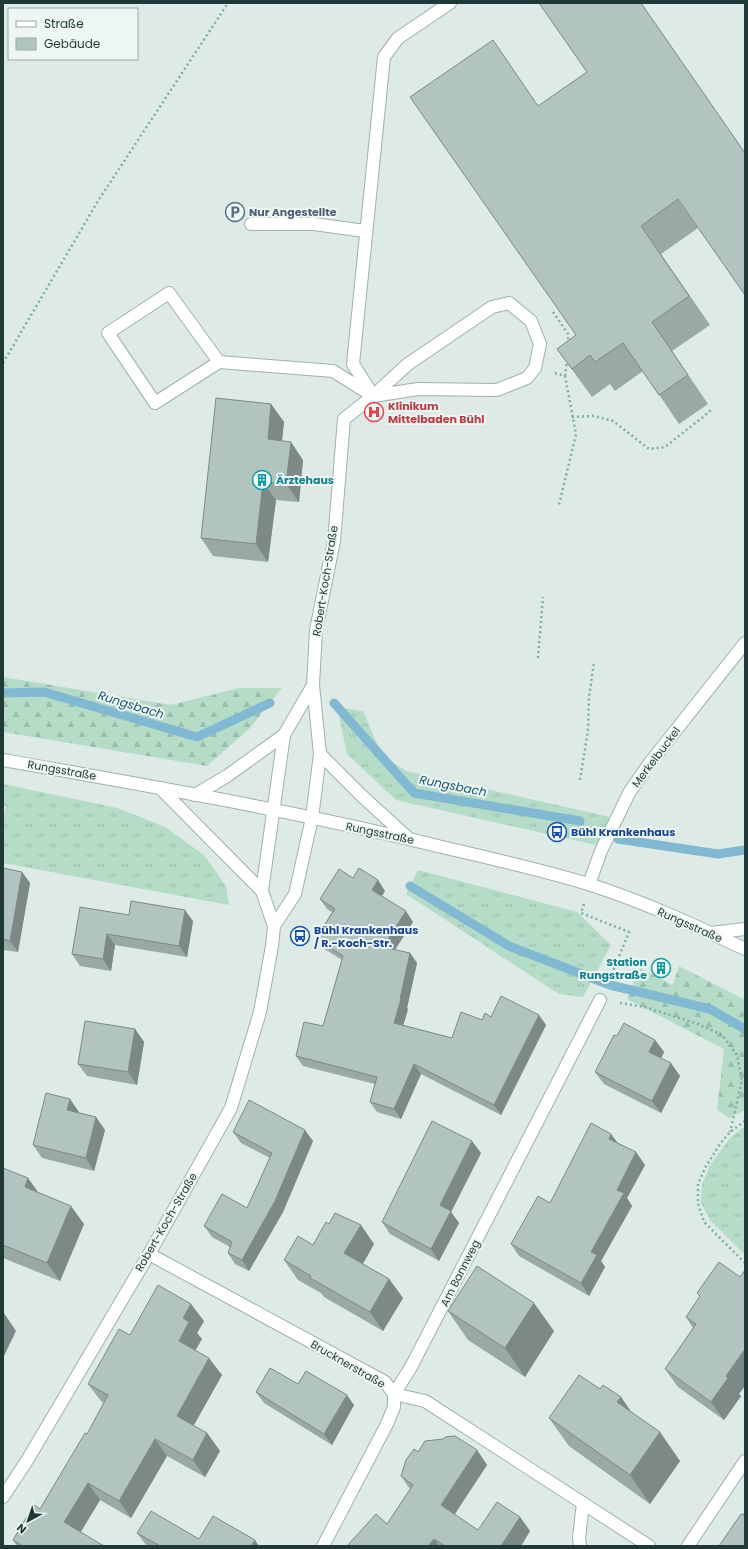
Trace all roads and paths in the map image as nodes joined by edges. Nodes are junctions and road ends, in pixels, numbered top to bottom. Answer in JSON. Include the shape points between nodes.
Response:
{"nodes":[{"id":1,"x":228,"y":3,"type":"edge"},
{"id":2,"x":450,"y":3,"type":"edge"},
{"id":3,"x":251,"y":224,"type":"dead end"},
{"id":4,"x":365,"y":231,"type":"junction"},
{"id":5,"x":553,"y":312,"type":"edge"},
{"id":6,"x":568,"y":347,"type":"edge"},
{"id":7,"x":568,"y":353,"type":"edge"},
{"id":8,"x":219,"y":362,"type":"junction"},
{"id":9,"x":3,"y":363,"type":"edge"},
{"id":10,"x":535,"y":368,"type":"junction"},
{"id":11,"x":565,"y":376,"type":"junction"},
{"id":12,"x":373,"y":396,"type":"junction"},
{"id":13,"x":712,"y":409,"type":"dead end"},
{"id":14,"x":572,"y":417,"type":"junction"},
{"id":15,"x":559,"y":505,"type":"dead end"},
{"id":16,"x":543,"y":597,"type":"dead end"},
{"id":17,"x":745,"y":643,"type":"edge"},
{"id":18,"x":538,"y":658,"type":"dead end"},
{"id":19,"x":594,"y":662,"type":"dead end"},
{"id":20,"x":313,"y":684,"type":"junction"},
{"id":21,"x":284,"y":735,"type":"junction"},
{"id":22,"x":320,"y":754,"type":"junction"},
{"id":23,"x":3,"y":760,"type":"edge"},
{"id":24,"x":580,"y":780,"type":"dead end"},
{"id":25,"x":160,"y":788,"type":"junction"},
{"id":26,"x":194,"y":795,"type":"junction"},
{"id":27,"x":272,"y":810,"type":"junction"},
{"id":28,"x":312,"y":818,"type":"junction"},
{"id":29,"x":409,"y":839,"type":"junction"},
{"id":30,"x":589,"y":884,"type":"junction"},
{"id":31,"x":262,"y":891,"type":"junction"},
{"id":32,"x":274,"y":926,"type":"junction"},
{"id":33,"x":745,"y":929,"type":"edge"},
{"id":34,"x":711,"y":933,"type":"junction"},
{"id":35,"x":745,"y":949,"type":"edge"},
{"id":36,"x":610,"y":979,"type":"dead end"},
{"id":37,"x":600,"y":1000,"type":"joint"},
{"id":38,"x":745,"y":1121,"type":"edge"},
{"id":39,"x":730,"y":1132,"type":"junction"},
{"id":40,"x":149,"y":1254,"type":"junction"},
{"id":41,"x":745,"y":1264,"type":"edge"},
{"id":42,"x":394,"y":1394,"type":"junction"},
{"id":43,"x":745,"y":1461,"type":"edge"},
{"id":44,"x":3,"y":1497,"type":"edge"},
{"id":45,"x":583,"y":1503,"type":"junction"},
{"id":46,"x":323,"y":1546,"type":"edge"},
{"id":47,"x":580,"y":1546,"type":"edge"},
{"id":48,"x":649,"y":1546,"type":"edge"},
{"id":49,"x":688,"y":1546,"type":"edge"}],
"edges":[{"from":1,"to":9,"type":"path","via":[[98,201]]},
{"from":2,"to":4,"type":"street","via":[[398,38],[384,57]]},
{"from":3,"to":4,"type":"street","via":[[314,224]]},
{"from":4,"to":12,"type":"street","via":[[352,364]]},
{"from":5,"to":6,"type":"path","via":[[568,334]]},
{"from":7,"to":11,"type":"path"},
{"from":8,"to":8,"type":"street","via":[[169,293],[108,333],[155,403]]},
{"from":8,"to":12,"type":"street","via":[[333,371]]},
{"from":10,"to":11,"type":"path"},
{"from":10,"to":12,"type":"street","via":[[527,378],[497,390],[418,389]]},
{"from":10,"to":12,"type":"street","name":"Robert-Koch-Straße","via":[[540,344],[531,321],[509,303],[492,307],[408,364]]},
{"from":11,"to":14,"type":"path"},
{"from":12,"to":20,"type":"street","name":"Robert-Koch-Straße","via":[[344,420],[334,541],[316,630]]},
{"from":13,"to":14,"type":"path","via":[[665,447],[649,450],[613,421],[594,416]]},
{"from":14,"to":15,"type":"path","via":[[576,434]]},
{"from":16,"to":18,"type":"path"},
{"from":17,"to":30,"type":"street","name":"Merkelbuckel","via":[[649,764],[630,793],[600,851]]},
{"from":19,"to":24,"type":"path","via":[[588,730]]},
{"from":20,"to":21,"type":"street","name":"Robert-Koch-Straße"},
{"from":20,"to":22,"type":"street","name":"Robert-Koch-Straße"},
{"from":21,"to":26,"type":"street","via":[[227,776]]},
{"from":21,"to":27,"type":"street","name":"Robert-Koch-Straße"},
{"from":22,"to":28,"type":"street","name":"Robert-Koch-Straße"},
{"from":22,"to":29,"type":"street"},
{"from":23,"to":25,"type":"street","name":"Rungsstraße"},
{"from":25,"to":26,"type":"street","name":"Rungsstraße"},
{"from":25,"to":31,"type":"street"},
{"from":26,"to":27,"type":"street","name":"Rungsstraße"},
{"from":27,"to":28,"type":"street","name":"Rungsstraße"},
{"from":27,"to":31,"type":"street","name":"Robert-Koch-Straße"},
{"from":28,"to":29,"type":"street","name":"Rungsstraße"},
{"from":28,"to":32,"type":"street","name":"Robert-Koch-Straße","via":[[295,894]]},
{"from":29,"to":30,"type":"street","name":"Rungsstraße"},
{"from":30,"to":34,"type":"street","name":"Rungsstraße","via":[[642,903]]},
{"from":30,"to":36,"type":"path","via":[[581,913],[630,932]]},
{"from":31,"to":32,"type":"street","name":"Robert-Koch-Straße"},
{"from":32,"to":40,"type":"street","name":"Robert-Koch-Straße","via":[[260,1012],[231,1108]]},
{"from":33,"to":34,"type":"street"},
{"from":34,"to":35,"type":"street","name":"Rungsstraße"},
{"from":37,"to":39,"type":"path","via":[[645,1007],[698,1024],[722,1035],[737,1055],[742,1080]]},
{"from":37,"to":42,"type":"street","name":"Am Bannweg","via":[[415,1360]]},
{"from":38,"to":39,"type":"path"},
{"from":39,"to":41,"type":"path","via":[[706,1166],[698,1184],[698,1204],[704,1222]]},
{"from":40,"to":42,"type":"street","name":"Brucknerstraße","via":[[385,1382]]},
{"from":40,"to":44,"type":"street","name":"Robert-Koch-Straße"},
{"from":42,"to":45,"type":"street","name":"Brucknerstraße","via":[[425,1401]]},
{"from":42,"to":46,"type":"street","name":"Am Bannweg","via":[[394,1407],[387,1424]]},
{"from":43,"to":49,"type":"street"},
{"from":45,"to":47,"type":"street"},
{"from":45,"to":48,"type":"street","name":"Brucknerstraße"}]}
